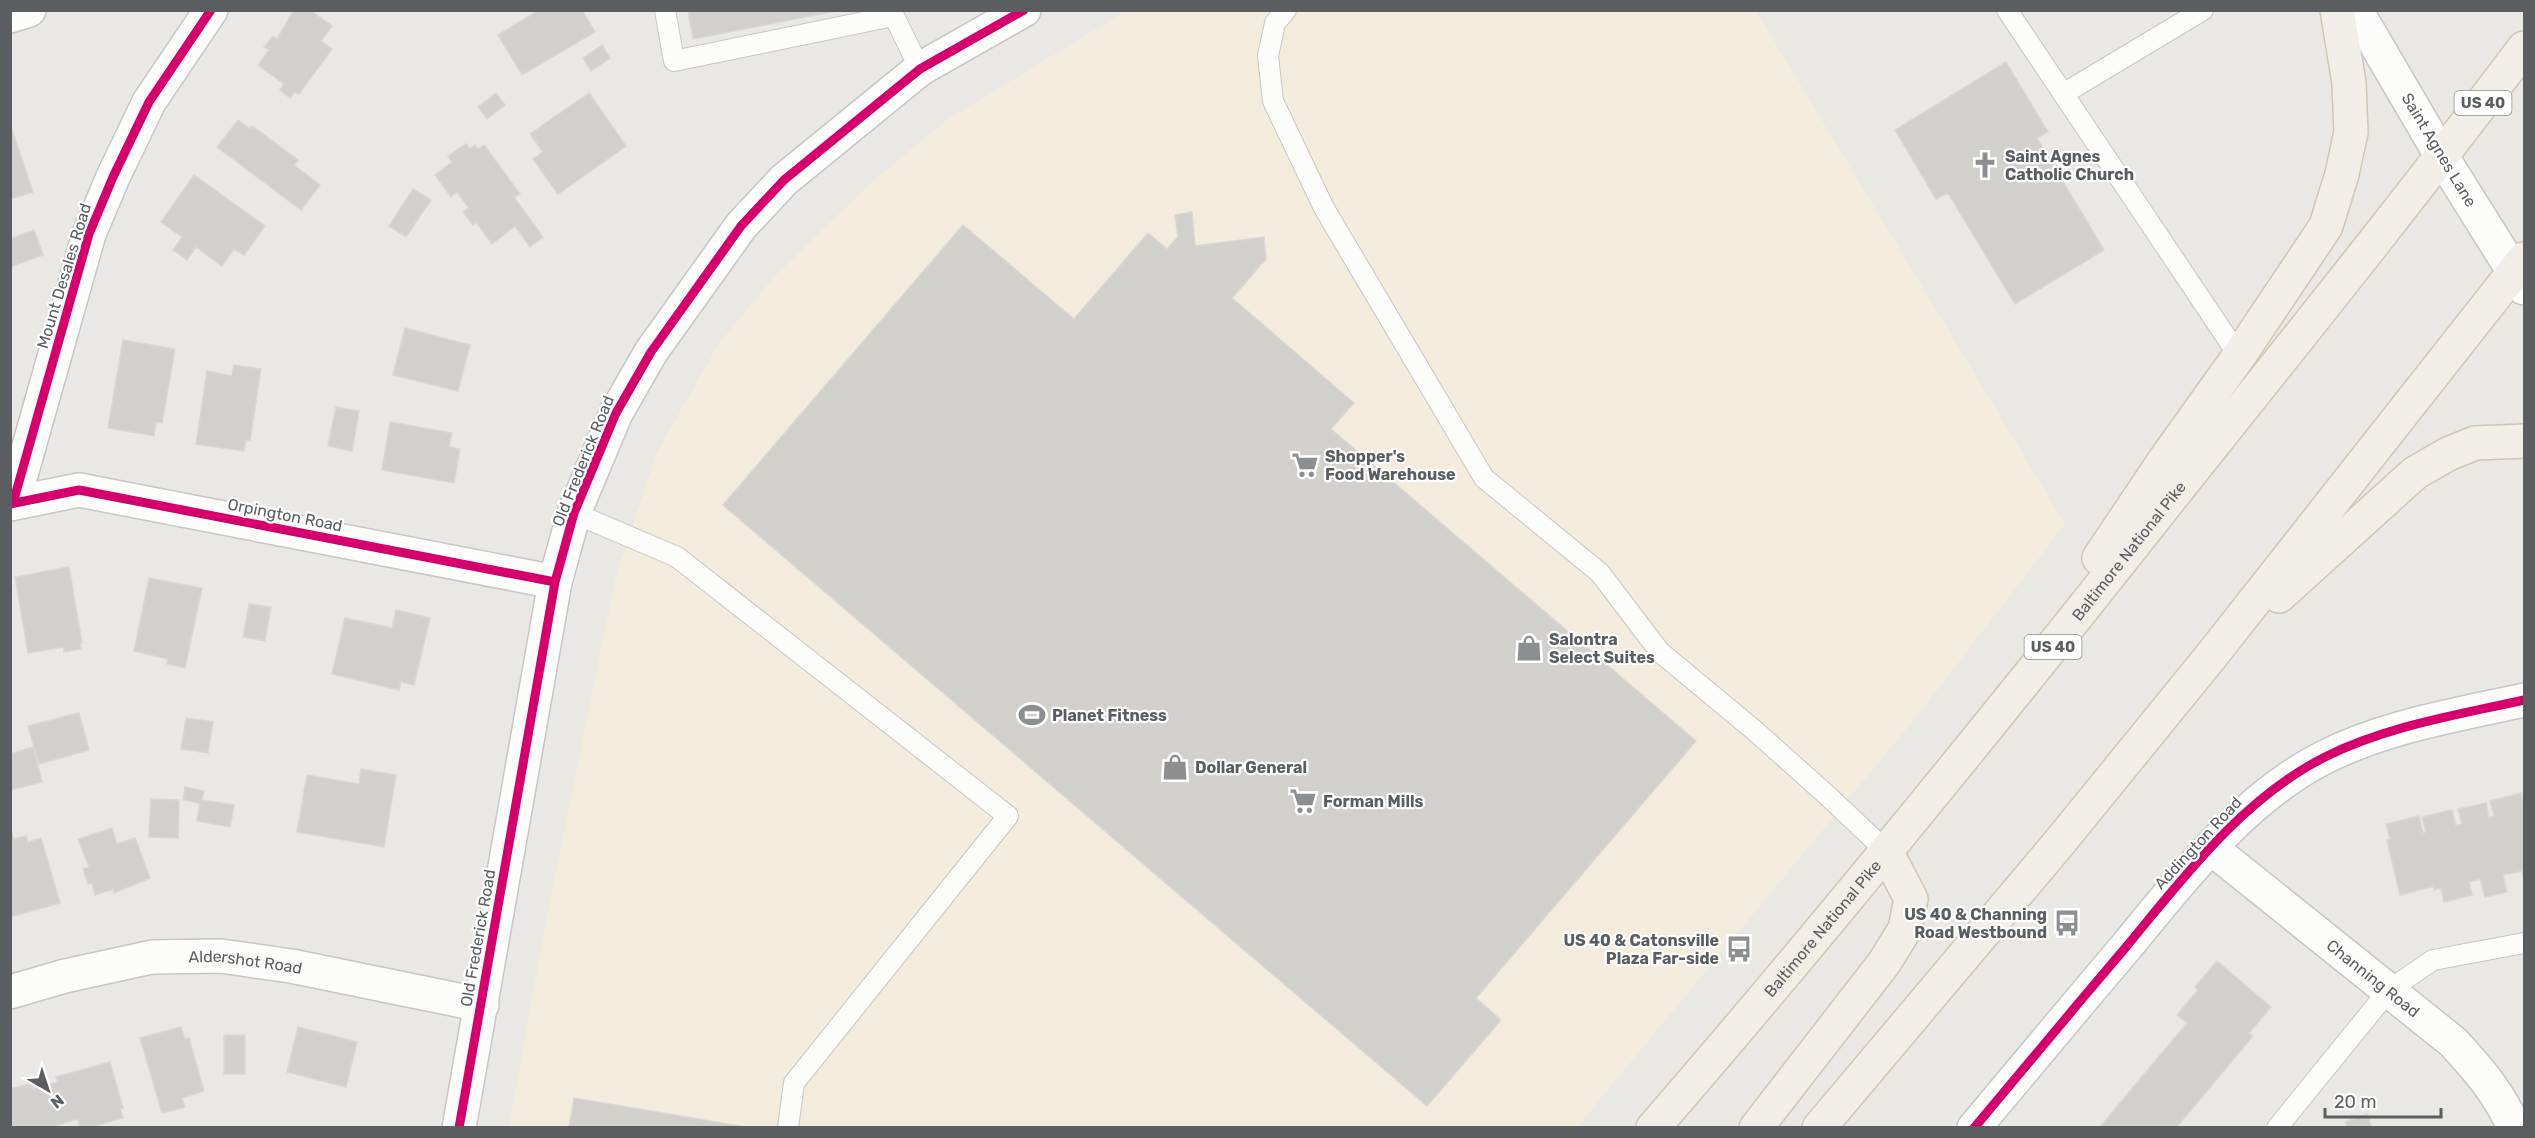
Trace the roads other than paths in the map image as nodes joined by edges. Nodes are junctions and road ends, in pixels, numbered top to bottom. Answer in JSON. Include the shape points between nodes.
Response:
{"nodes":[{"id":1,"x":29,"y":10,"type":"edge"},
{"id":2,"x":212,"y":10,"type":"edge"},
{"id":3,"x":665,"y":10,"type":"edge"},
{"id":4,"x":1024,"y":10,"type":"edge"},
{"id":5,"x":1286,"y":10,"type":"edge"},
{"id":6,"x":2007,"y":10,"type":"edge"},
{"id":7,"x":2203,"y":10,"type":"edge"},
{"id":8,"x":2337,"y":10,"type":"edge"},
{"id":9,"x":2356,"y":10,"type":"edge"},
{"id":10,"x":892,"y":14,"type":"edge"},
{"id":11,"x":10,"y":16,"type":"edge"},
{"id":12,"x":2524,"y":48,"type":"edge"},
{"id":13,"x":920,"y":69,"type":"junction"},
{"id":14,"x":2063,"y":94,"type":"junction"},
{"id":15,"x":2442,"y":157,"type":"junction"},
{"id":16,"x":2521,"y":273,"type":"edge"},
{"id":17,"x":2239,"y":356,"type":"junction"},
{"id":18,"x":2524,"y":441,"type":"edge"},
{"id":19,"x":12,"y":503,"type":"edge"},
{"id":20,"x":574,"y":513,"type":"junction"},
{"id":21,"x":555,"y":582,"type":"junction"},
{"id":22,"x":2212,"y":655,"type":"junction"},
{"id":23,"x":2524,"y":700,"type":"edge"},
{"id":24,"x":1961,"y":763,"type":"junction"},
{"id":25,"x":2211,"y":848,"type":"junction"},
{"id":26,"x":1886,"y":851,"type":"junction"},
{"id":27,"x":2524,"y":943,"type":"edge"},
{"id":28,"x":2389,"y":990,"type":"junction"},
{"id":29,"x":10,"y":992,"type":"edge"},
{"id":30,"x":482,"y":1005,"type":"junction"},
{"id":31,"x":459,"y":1128,"type":"edge"},
{"id":32,"x":788,"y":1128,"type":"edge"},
{"id":33,"x":1653,"y":1128,"type":"edge"},
{"id":34,"x":1756,"y":1128,"type":"edge"},
{"id":35,"x":1820,"y":1128,"type":"edge"},
{"id":36,"x":1974,"y":1128,"type":"edge"},
{"id":37,"x":2277,"y":1128,"type":"edge"},
{"id":38,"x":2514,"y":1128,"type":"edge"}],
"edges":[{"from":1,"to":11,"type":"street"},
{"from":2,"to":19,"type":"street","name":"Mount Desales Road","via":[[149,102],[89,234]]},
{"from":3,"to":10,"type":"lane","via":[[674,61]]},
{"from":4,"to":13,"type":"street","name":"Old Frederick Road"},
{"from":5,"to":26,"type":"lane","via":[[1275,24],[1268,56],[1273,101],[1324,208],[1484,478],[1600,573],[1660,652],[1790,762]]},
{"from":6,"to":14,"type":"lane"},
{"from":7,"to":14,"type":"lane"},
{"from":8,"to":17,"type":"main road","via":[[2349,83],[2350,122],[2343,174],[2326,226]]},
{"from":9,"to":15,"type":"street","name":"Saint Agnes Lane"},
{"from":10,"to":13,"type":"lane"},
{"from":12,"to":15,"type":"main road","name":"Baltimore National Pike","number":"US 40"},
{"from":13,"to":20,"type":"street","name":"Old Frederick Road","via":[[784,180],[741,225],[651,352],[616,413]]},
{"from":14,"to":17,"type":"lane"},
{"from":15,"to":16,"type":"street","name":"Saint Agnes Lane"},
{"from":15,"to":24,"type":"main road","name":"Baltimore National Pike","number":"US 40"},
{"from":16,"to":22,"type":"main road"},
{"from":17,"to":24,"type":"main road"},
{"from":18,"to":22,"type":"main road","via":[[2475,443],[2415,474]]},
{"from":19,"to":21,"type":"street","name":"Orpington Road","via":[[79,490]]},
{"from":20,"to":21,"type":"street","name":"Old Frederick Road"},
{"from":20,"to":32,"type":"lane","via":[[677,557],[1008,816],[794,1083]]},
{"from":21,"to":30,"type":"street","name":"Old Frederick Road"},
{"from":22,"to":35,"type":"main road"},
{"from":23,"to":25,"type":"street","name":"Addington Road","via":[[2396,729],[2324,757],[2258,801]]},
{"from":24,"to":26,"type":"main road","name":"Baltimore National Pike","number":"US 40"},
{"from":25,"to":28,"type":"street","name":"Channing Road"},
{"from":25,"to":36,"type":"street","name":"Addington Road"},
{"from":26,"to":33,"type":"main road","name":"Baltimore National Pike","number":"US 40"},
{"from":26,"to":34,"type":"main road","via":[[1911,899],[1905,929],[1884,963]]},
{"from":27,"to":28,"type":"lane","via":[[2433,960]]},
{"from":28,"to":37,"type":"lane"},
{"from":28,"to":38,"type":"street","name":"Channing Road","via":[[2453,1042],[2479,1070],[2504,1103]]},
{"from":29,"to":30,"type":"street","name":"Aldershot Road","via":[[152,957],[221,956],[291,966]]},
{"from":30,"to":31,"type":"street","name":"Old Frederick Road"}]}
